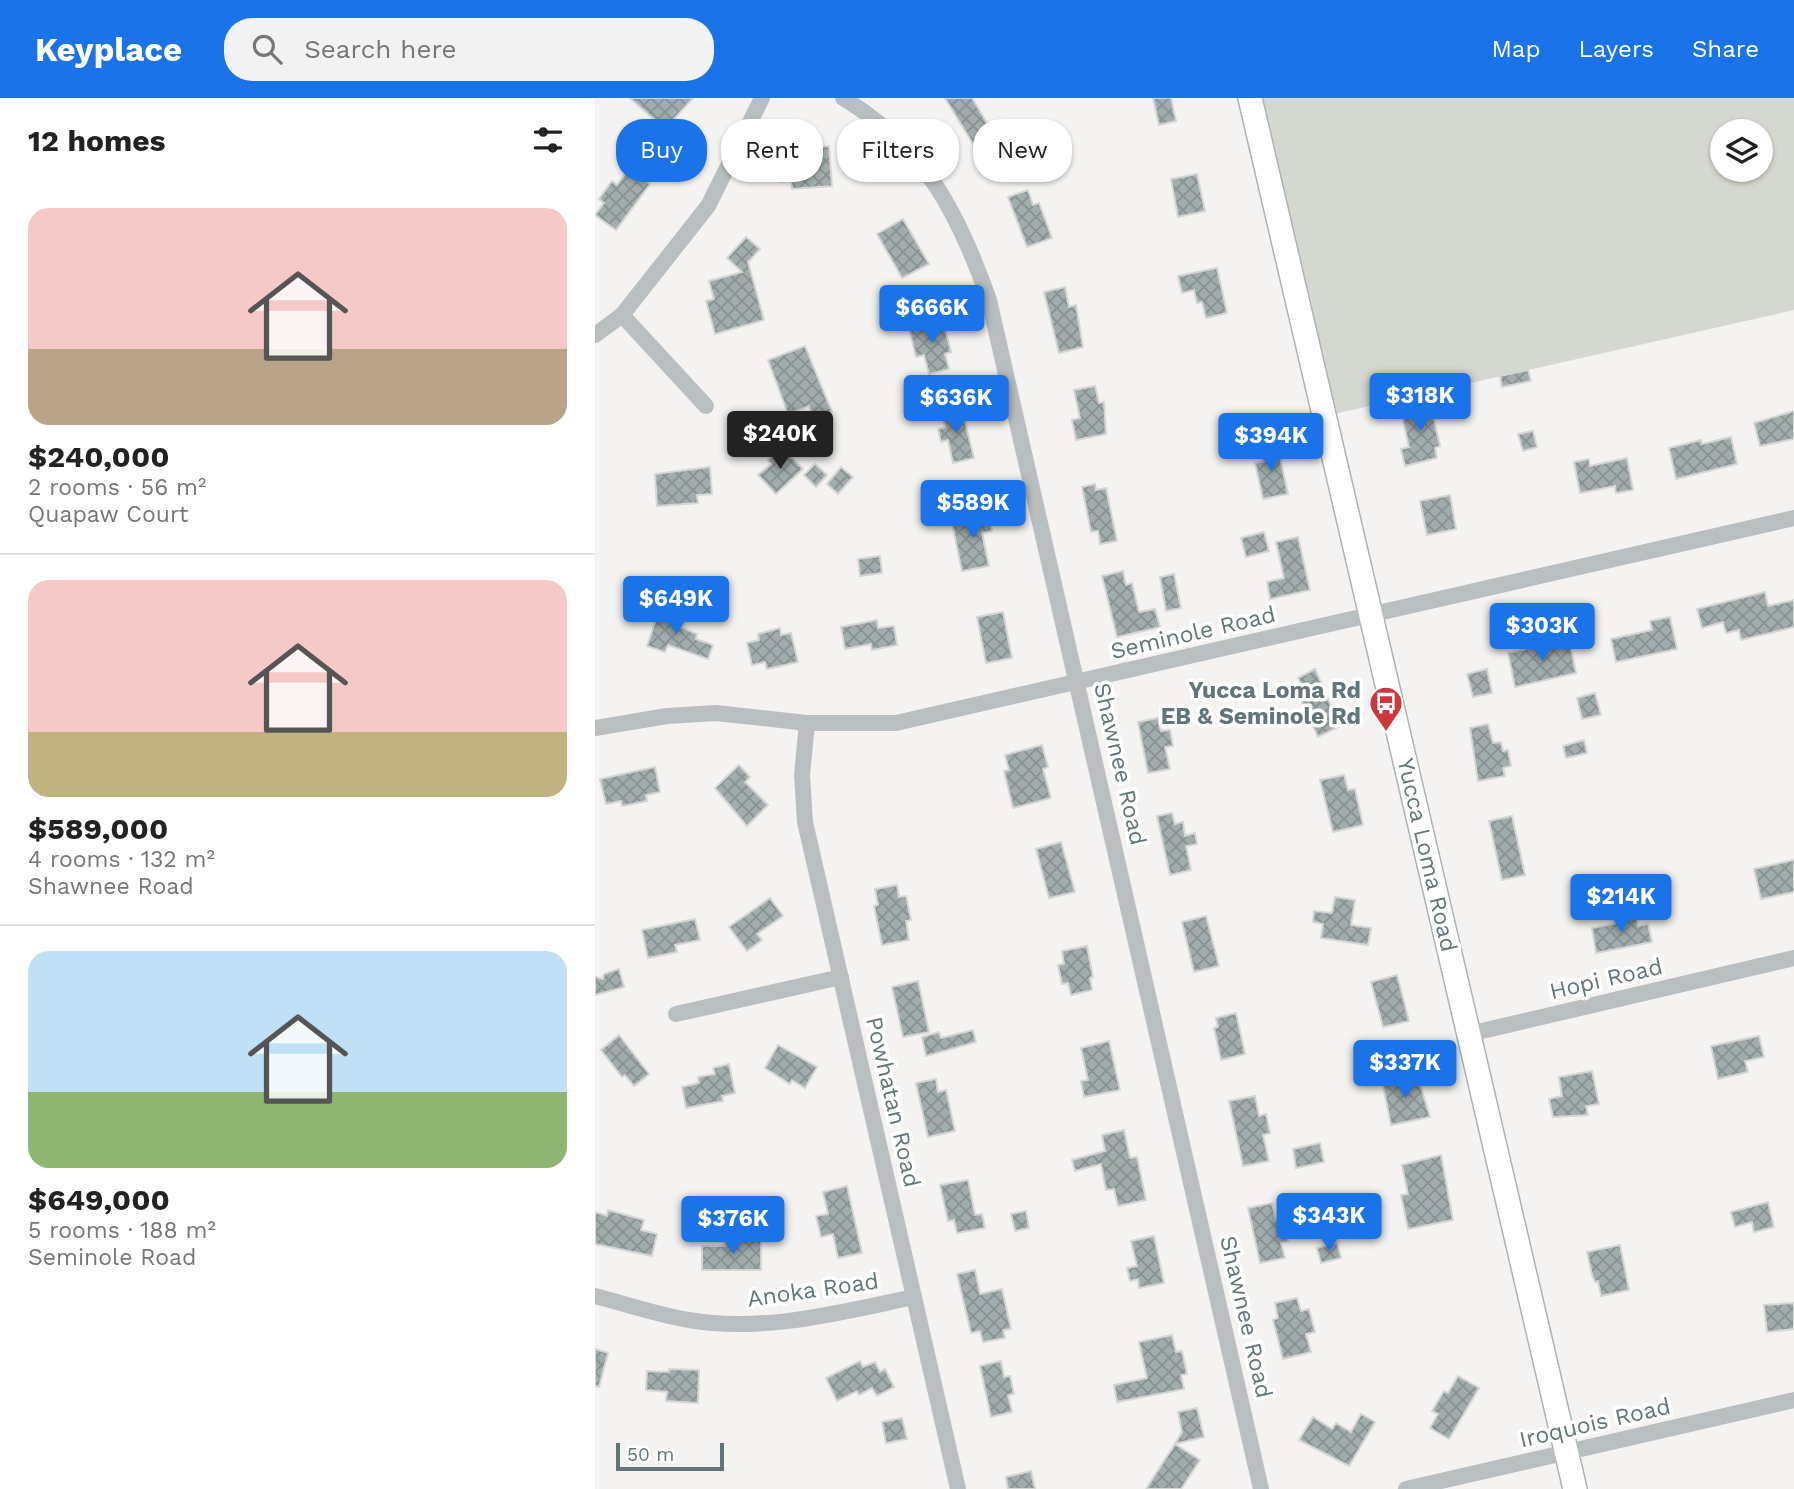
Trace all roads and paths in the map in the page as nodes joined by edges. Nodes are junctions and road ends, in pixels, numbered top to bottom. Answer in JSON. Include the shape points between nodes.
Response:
{"nodes":[{"id":1,"x":762,"y":98,"type":"edge"},
{"id":2,"x":843,"y":98,"type":"edge"},
{"id":3,"x":1250,"y":98,"type":"edge"},
{"id":4,"x":622,"y":315,"type":"junction"},
{"id":5,"x":595,"y":335,"type":"edge"},
{"id":6,"x":706,"y":406,"type":"dead end"},
{"id":7,"x":1794,"y":518,"type":"edge"},
{"id":8,"x":1371,"y":616,"type":"junction"},
{"id":9,"x":1078,"y":683,"type":"junction"},
{"id":10,"x":807,"y":723,"type":"junction"},
{"id":11,"x":595,"y":728,"type":"edge"},
{"id":12,"x":1794,"y":958,"type":"edge"},
{"id":13,"x":841,"y":977,"type":"junction"},
{"id":14,"x":676,"y":1014,"type":"dead end"},
{"id":15,"x":1469,"y":1034,"type":"junction"},
{"id":16,"x":595,"y":1296,"type":"edge"},
{"id":17,"x":914,"y":1297,"type":"junction"},
{"id":18,"x":1794,"y":1400,"type":"edge"},
{"id":19,"x":1566,"y":1453,"type":"junction"},
{"id":20,"x":958,"y":1489,"type":"edge"},
{"id":21,"x":1261,"y":1489,"type":"edge"},
{"id":22,"x":1406,"y":1489,"type":"edge"},
{"id":23,"x":1575,"y":1489,"type":"edge"}],
"edges":[{"from":1,"to":4,"type":"street","via":[[708,206]]},
{"from":2,"to":9,"type":"street","name":"Shawnee Road","via":[[868,113],[930,173],[970,244],[989,300]]},
{"from":3,"to":8,"type":"main road","name":"Yucca Loma Road"},
{"from":4,"to":5,"type":"street"},
{"from":4,"to":6,"type":"street"},
{"from":7,"to":8,"type":"street","name":"Seminole Road"},
{"from":8,"to":9,"type":"street","name":"Seminole Road"},
{"from":8,"to":15,"type":"main road","name":"Yucca Loma Road"},
{"from":9,"to":10,"type":"street","name":"Seminole Road","via":[[896,723]]},
{"from":9,"to":21,"type":"street","name":"Shawnee Road"},
{"from":10,"to":11,"type":"street","name":"Seminole Road","via":[[716,713]]},
{"from":10,"to":13,"type":"street","name":"Powhatan Road","via":[[802,775],[805,822]]},
{"from":12,"to":15,"type":"street","name":"Hopi Road"},
{"from":13,"to":14,"type":"street"},
{"from":13,"to":17,"type":"street","name":"Powhatan Road"},
{"from":15,"to":19,"type":"main road","name":"Yucca Loma Road"},
{"from":16,"to":17,"type":"street","name":"Anoka Road","via":[[690,1321],[744,1324],[818,1317]]},
{"from":17,"to":20,"type":"street","name":"Powhatan Road"},
{"from":18,"to":19,"type":"street","name":"Iroquois Road"},
{"from":19,"to":22,"type":"street","name":"Iroquois Road"},
{"from":19,"to":23,"type":"main road","name":"Yucca Loma Road"}]}
